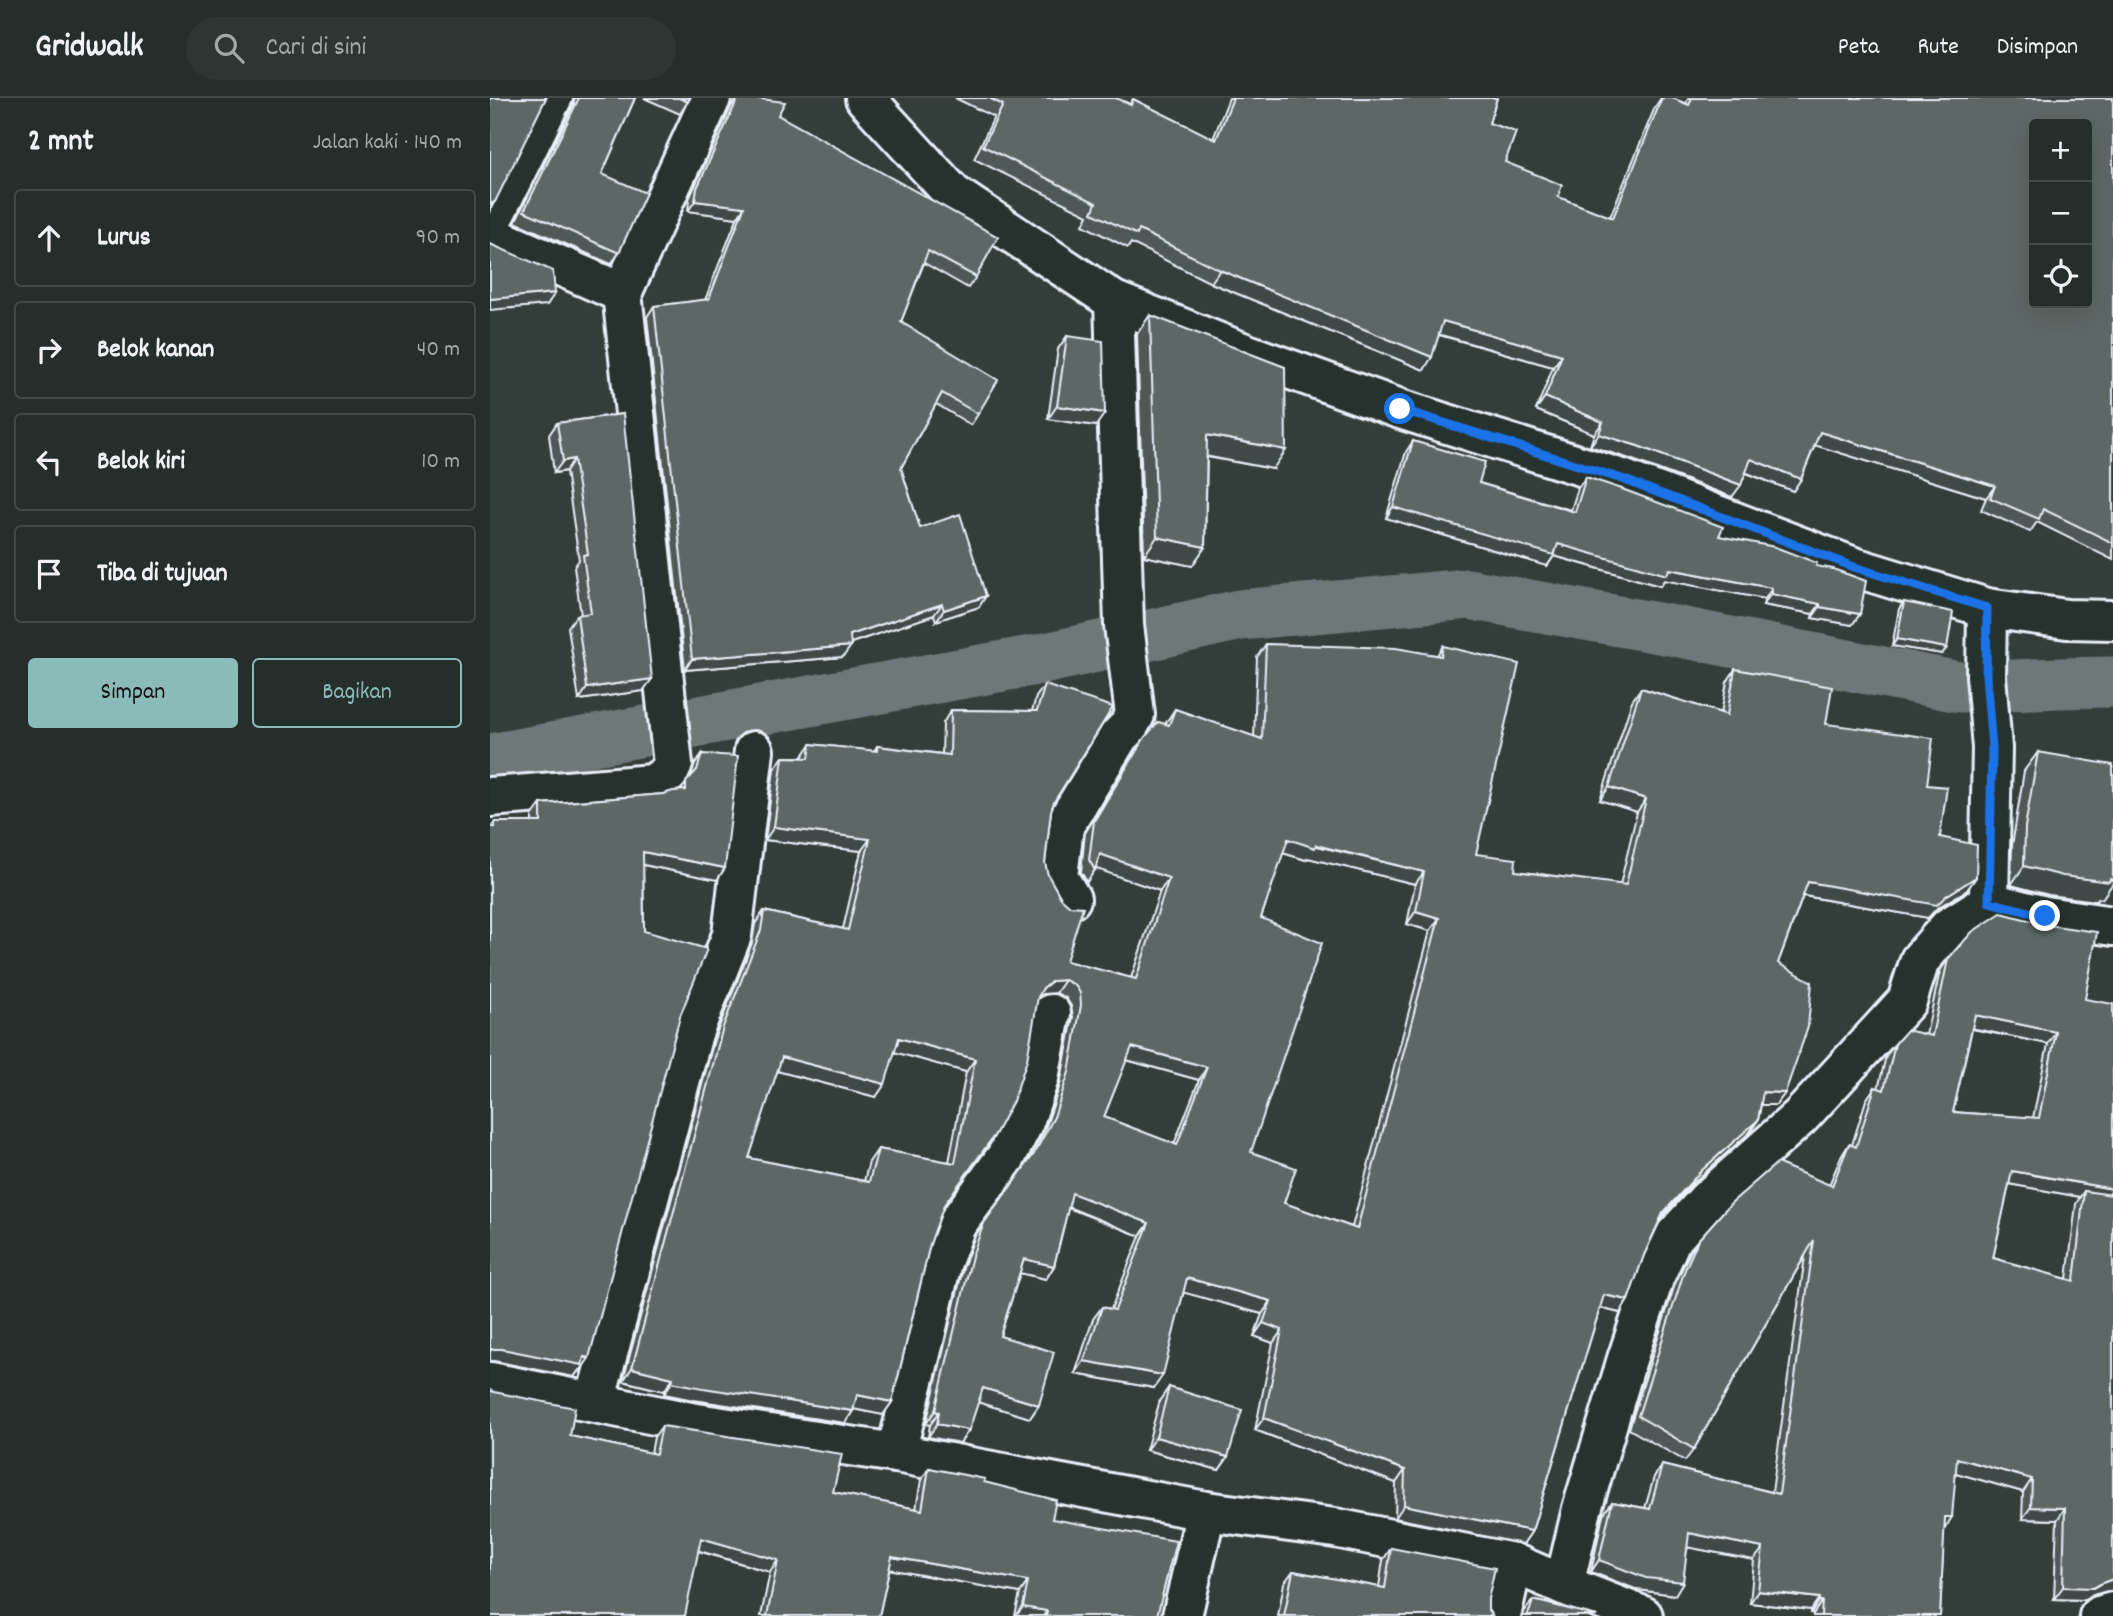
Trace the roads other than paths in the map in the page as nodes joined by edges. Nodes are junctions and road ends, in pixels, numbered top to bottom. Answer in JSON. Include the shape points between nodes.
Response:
{"nodes":[{"id":1,"x":560,"y":98,"type":"edge"},
{"id":2,"x":711,"y":98,"type":"edge"},
{"id":3,"x":865,"y":98,"type":"edge"},
{"id":4,"x":491,"y":235,"type":"edge"},
{"id":5,"x":622,"y":293,"type":"junction"},
{"id":6,"x":1114,"y":301,"type":"junction"},
{"id":7,"x":1987,"y":608,"type":"junction"},
{"id":8,"x":2113,"y":620,"type":"edge"},
{"id":9,"x":754,"y":751,"type":"dead end"},
{"id":10,"x":490,"y":797,"type":"edge"},
{"id":11,"x":1071,"y":899,"type":"dead end"},
{"id":12,"x":1989,"y":902,"type":"junction"},
{"id":13,"x":2113,"y":926,"type":"edge"},
{"id":14,"x":1051,"y":1014,"type":"dead end"},
{"id":15,"x":490,"y":1382,"type":"edge"},
{"id":16,"x":595,"y":1402,"type":"junction"},
{"id":17,"x":896,"y":1453,"type":"junction"},
{"id":18,"x":1206,"y":1511,"type":"junction"},
{"id":19,"x":1513,"y":1563,"type":"junction"},
{"id":20,"x":1564,"y":1585,"type":"junction"},
{"id":21,"x":2113,"y":1612,"type":"edge"},
{"id":22,"x":1182,"y":1616,"type":"edge"},
{"id":23,"x":1501,"y":1616,"type":"edge"},
{"id":24,"x":1643,"y":1616,"type":"edge"},
{"id":25,"x":2099,"y":1616,"type":"edge"}],
"edges":[{"from":1,"to":4,"type":"lane"},
{"from":2,"to":5,"type":"street"},
{"from":3,"to":6,"type":"street","via":[[953,194]]},
{"from":4,"to":5,"type":"street"},
{"from":5,"to":10,"type":"street","via":[[673,764],[669,773],[653,784]]},
{"from":6,"to":7,"type":"street","via":[[1400,409],[1622,479],[1854,567]]},
{"from":6,"to":11,"type":"street","via":[[1124,625],[1135,715],[1064,826],[1058,877]]},
{"from":7,"to":8,"type":"street"},
{"from":7,"to":12,"type":"street","via":[[1992,748]]},
{"from":9,"to":16,"type":"street","via":[[732,935],[693,1033]]},
{"from":12,"to":13,"type":"street"},
{"from":12,"to":20,"type":"street","via":[[1949,927],[1920,960],[1907,1001],[1800,1117],[1707,1200],[1671,1240],[1627,1359]]},
{"from":14,"to":17,"type":"street","via":[[1039,1077],[1024,1122],[1006,1157],[956,1225],[942,1262]]},
{"from":15,"to":16,"type":"street"},
{"from":16,"to":17,"type":"street","via":[[690,1422]]},
{"from":17,"to":18,"type":"street"},
{"from":18,"to":19,"type":"street","via":[[1335,1528]]},
{"from":18,"to":22,"type":"street"},
{"from":19,"to":20,"type":"street"},
{"from":19,"to":23,"type":"street"},
{"from":20,"to":24,"type":"street"},
{"from":21,"to":25,"type":"street"}]}
